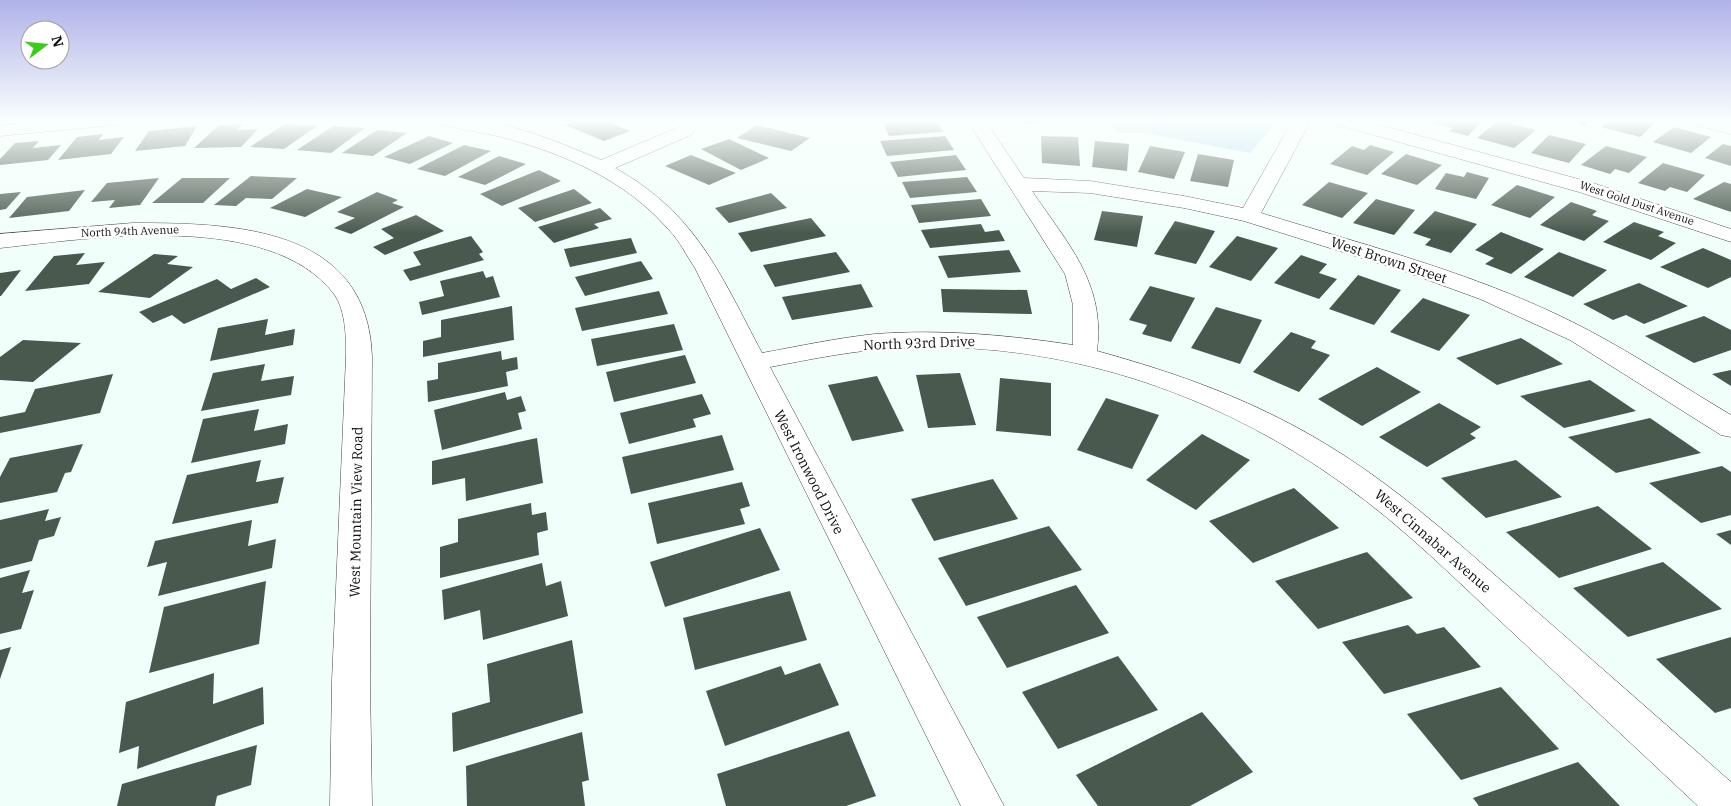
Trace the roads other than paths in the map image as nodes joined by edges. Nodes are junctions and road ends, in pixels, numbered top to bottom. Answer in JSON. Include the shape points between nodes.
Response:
{"nodes":[{"id":1,"x":577,"y":158,"type":"edge"},
{"id":2,"x":623,"y":158,"type":"edge"},
{"id":3,"x":1000,"y":158,"type":"edge"},
{"id":4,"x":1281,"y":158,"type":"edge"},
{"id":5,"x":1481,"y":158,"type":"edge"},
{"id":6,"x":599,"y":168,"type":"junction"},
{"id":7,"x":1017,"y":184,"type":"junction"},
{"id":8,"x":1249,"y":216,"type":"junction"},
{"id":9,"x":1731,"y":236,"type":"edge"},
{"id":10,"x":0,"y":241,"type":"edge"},
{"id":11,"x":289,"y":249,"type":"joint"},
{"id":12,"x":1084,"y":355,"type":"junction"},
{"id":13,"x":754,"y":362,"type":"junction"},
{"id":14,"x":1731,"y":428,"type":"edge"},
{"id":15,"x":351,"y":806,"type":"edge"},
{"id":16,"x":983,"y":806,"type":"edge"},
{"id":17,"x":1728,"y":806,"type":"edge"}],
"edges":[{"from":1,"to":6,"type":"street","name":"West Ironwood Drive"},
{"from":2,"to":6,"type":"street"},
{"from":3,"to":7,"type":"street"},
{"from":4,"to":8,"type":"street"},
{"from":5,"to":9,"type":"street","name":"West Gold Dust Avenue","via":[[1659,209]]},
{"from":6,"to":13,"type":"street","name":"West Ironwood Drive","via":[[646,196],[677,225],[706,268]]},
{"from":7,"to":8,"type":"street","name":"West Brown Street","via":[[1134,193]]},
{"from":7,"to":12,"type":"street","via":[[1073,269],[1084,293],[1088,326]]},
{"from":8,"to":14,"type":"street","name":"West Brown Street","via":[[1410,266],[1514,304],[1579,335]]},
{"from":10,"to":11,"type":"street","name":"North 94th Avenue","via":[[111,230],[166,229],[237,236]]},
{"from":11,"to":15,"type":"street","name":"West Mountain View Road","via":[[323,269],[344,290],[359,338]]},
{"from":12,"to":13,"type":"street","name":"North 93rd Drive","via":[[986,341],[915,340],[848,345]]},
{"from":12,"to":17,"type":"street","name":"West Cinnabar Avenue","via":[[1164,377],[1235,406],[1297,439],[1358,478],[1422,529]]},
{"from":13,"to":16,"type":"street","name":"West Ironwood Drive"}]}
